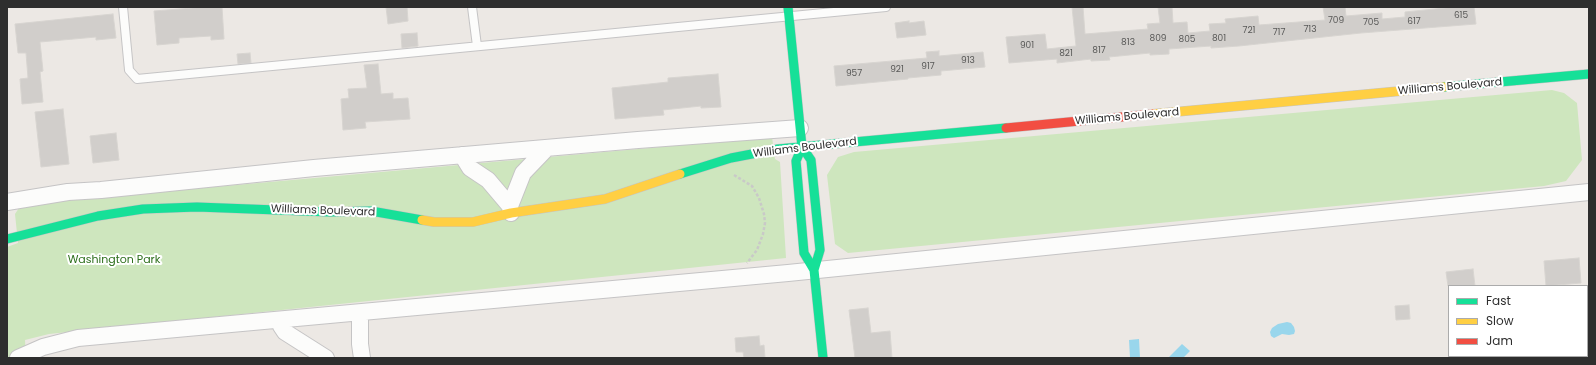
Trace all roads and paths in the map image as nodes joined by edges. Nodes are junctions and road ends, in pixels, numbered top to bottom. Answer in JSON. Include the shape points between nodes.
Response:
{"nodes":[{"id":1,"x":123,"y":7,"type":"edge"},
{"id":2,"x":472,"y":7,"type":"edge"},
{"id":3,"x":886,"y":7,"type":"edge"},
{"id":4,"x":788,"y":11,"type":"edge"},
{"id":5,"x":477,"y":46,"type":"junction"},
{"id":6,"x":1589,"y":74,"type":"edge"},
{"id":7,"x":800,"y":128,"type":"junction"},
{"id":8,"x":802,"y":147,"type":"junction"},
{"id":9,"x":547,"y":148,"type":"junction"},
{"id":10,"x":462,"y":155,"type":"junction"},
{"id":11,"x":733,"y":174,"type":"dead end"},
{"id":12,"x":1589,"y":192,"type":"edge"},
{"id":13,"x":7,"y":202,"type":"edge"},
{"id":14,"x":510,"y":210,"type":"junction"},
{"id":15,"x":7,"y":238,"type":"edge"},
{"id":16,"x":742,"y":267,"type":"dead end"},
{"id":17,"x":814,"y":270,"type":"junction"},
{"id":18,"x":360,"y":313,"type":"junction"},
{"id":19,"x":280,"y":320,"type":"junction"},
{"id":20,"x":1496,"y":357,"type":"edge"},
{"id":21,"x":18,"y":358,"type":"edge"},
{"id":22,"x":326,"y":358,"type":"edge"},
{"id":23,"x":362,"y":358,"type":"edge"},
{"id":24,"x":823,"y":358,"type":"edge"},
{"id":25,"x":1486,"y":358,"type":"edge"}],
"edges":[{"from":1,"to":5,"type":"lane","via":[[129,70],[137,79]]},
{"from":2,"to":5,"type":"lane"},
{"from":3,"to":4,"type":"lane"},
{"from":4,"to":5,"type":"lane"},
{"from":4,"to":7,"type":"street"},
{"from":6,"to":8,"type":"street","name":"Williams Boulevard"},
{"from":7,"to":8,"type":"street"},
{"from":7,"to":9,"type":"street","name":"Williams Boulevard"},
{"from":8,"to":14,"type":"street","name":"Williams Boulevard","via":[[731,158],[605,199]]},
{"from":8,"to":17,"type":"street","via":[[811,160],[820,250]]},
{"from":8,"to":17,"type":"street","via":[[796,161],[804,253]]},
{"from":9,"to":10,"type":"street","name":"Williams Boulevard"},
{"from":9,"to":14,"type":"street","via":[[524,173]]},
{"from":10,"to":13,"type":"street","name":"Williams Boulevard","via":[[68,192]]},
{"from":10,"to":14,"type":"street","via":[[470,168],[488,180]]},
{"from":11,"to":16,"type":"path","via":[[752,186],[762,207],[765,223],[757,250]]},
{"from":12,"to":17,"type":"street"},
{"from":14,"to":15,"type":"street","name":"Williams Boulevard","via":[[473,222],[434,222],[371,211],[143,208]]},
{"from":17,"to":18,"type":"street"},
{"from":17,"to":24,"type":"street"},
{"from":18,"to":19,"type":"street"},
{"from":18,"to":23,"type":"street"},
{"from":19,"to":21,"type":"street","via":[[78,338],[43,347]]},
{"from":19,"to":22,"type":"street","via":[[285,332]]},
{"from":20,"to":25,"type":"lane"}]}
